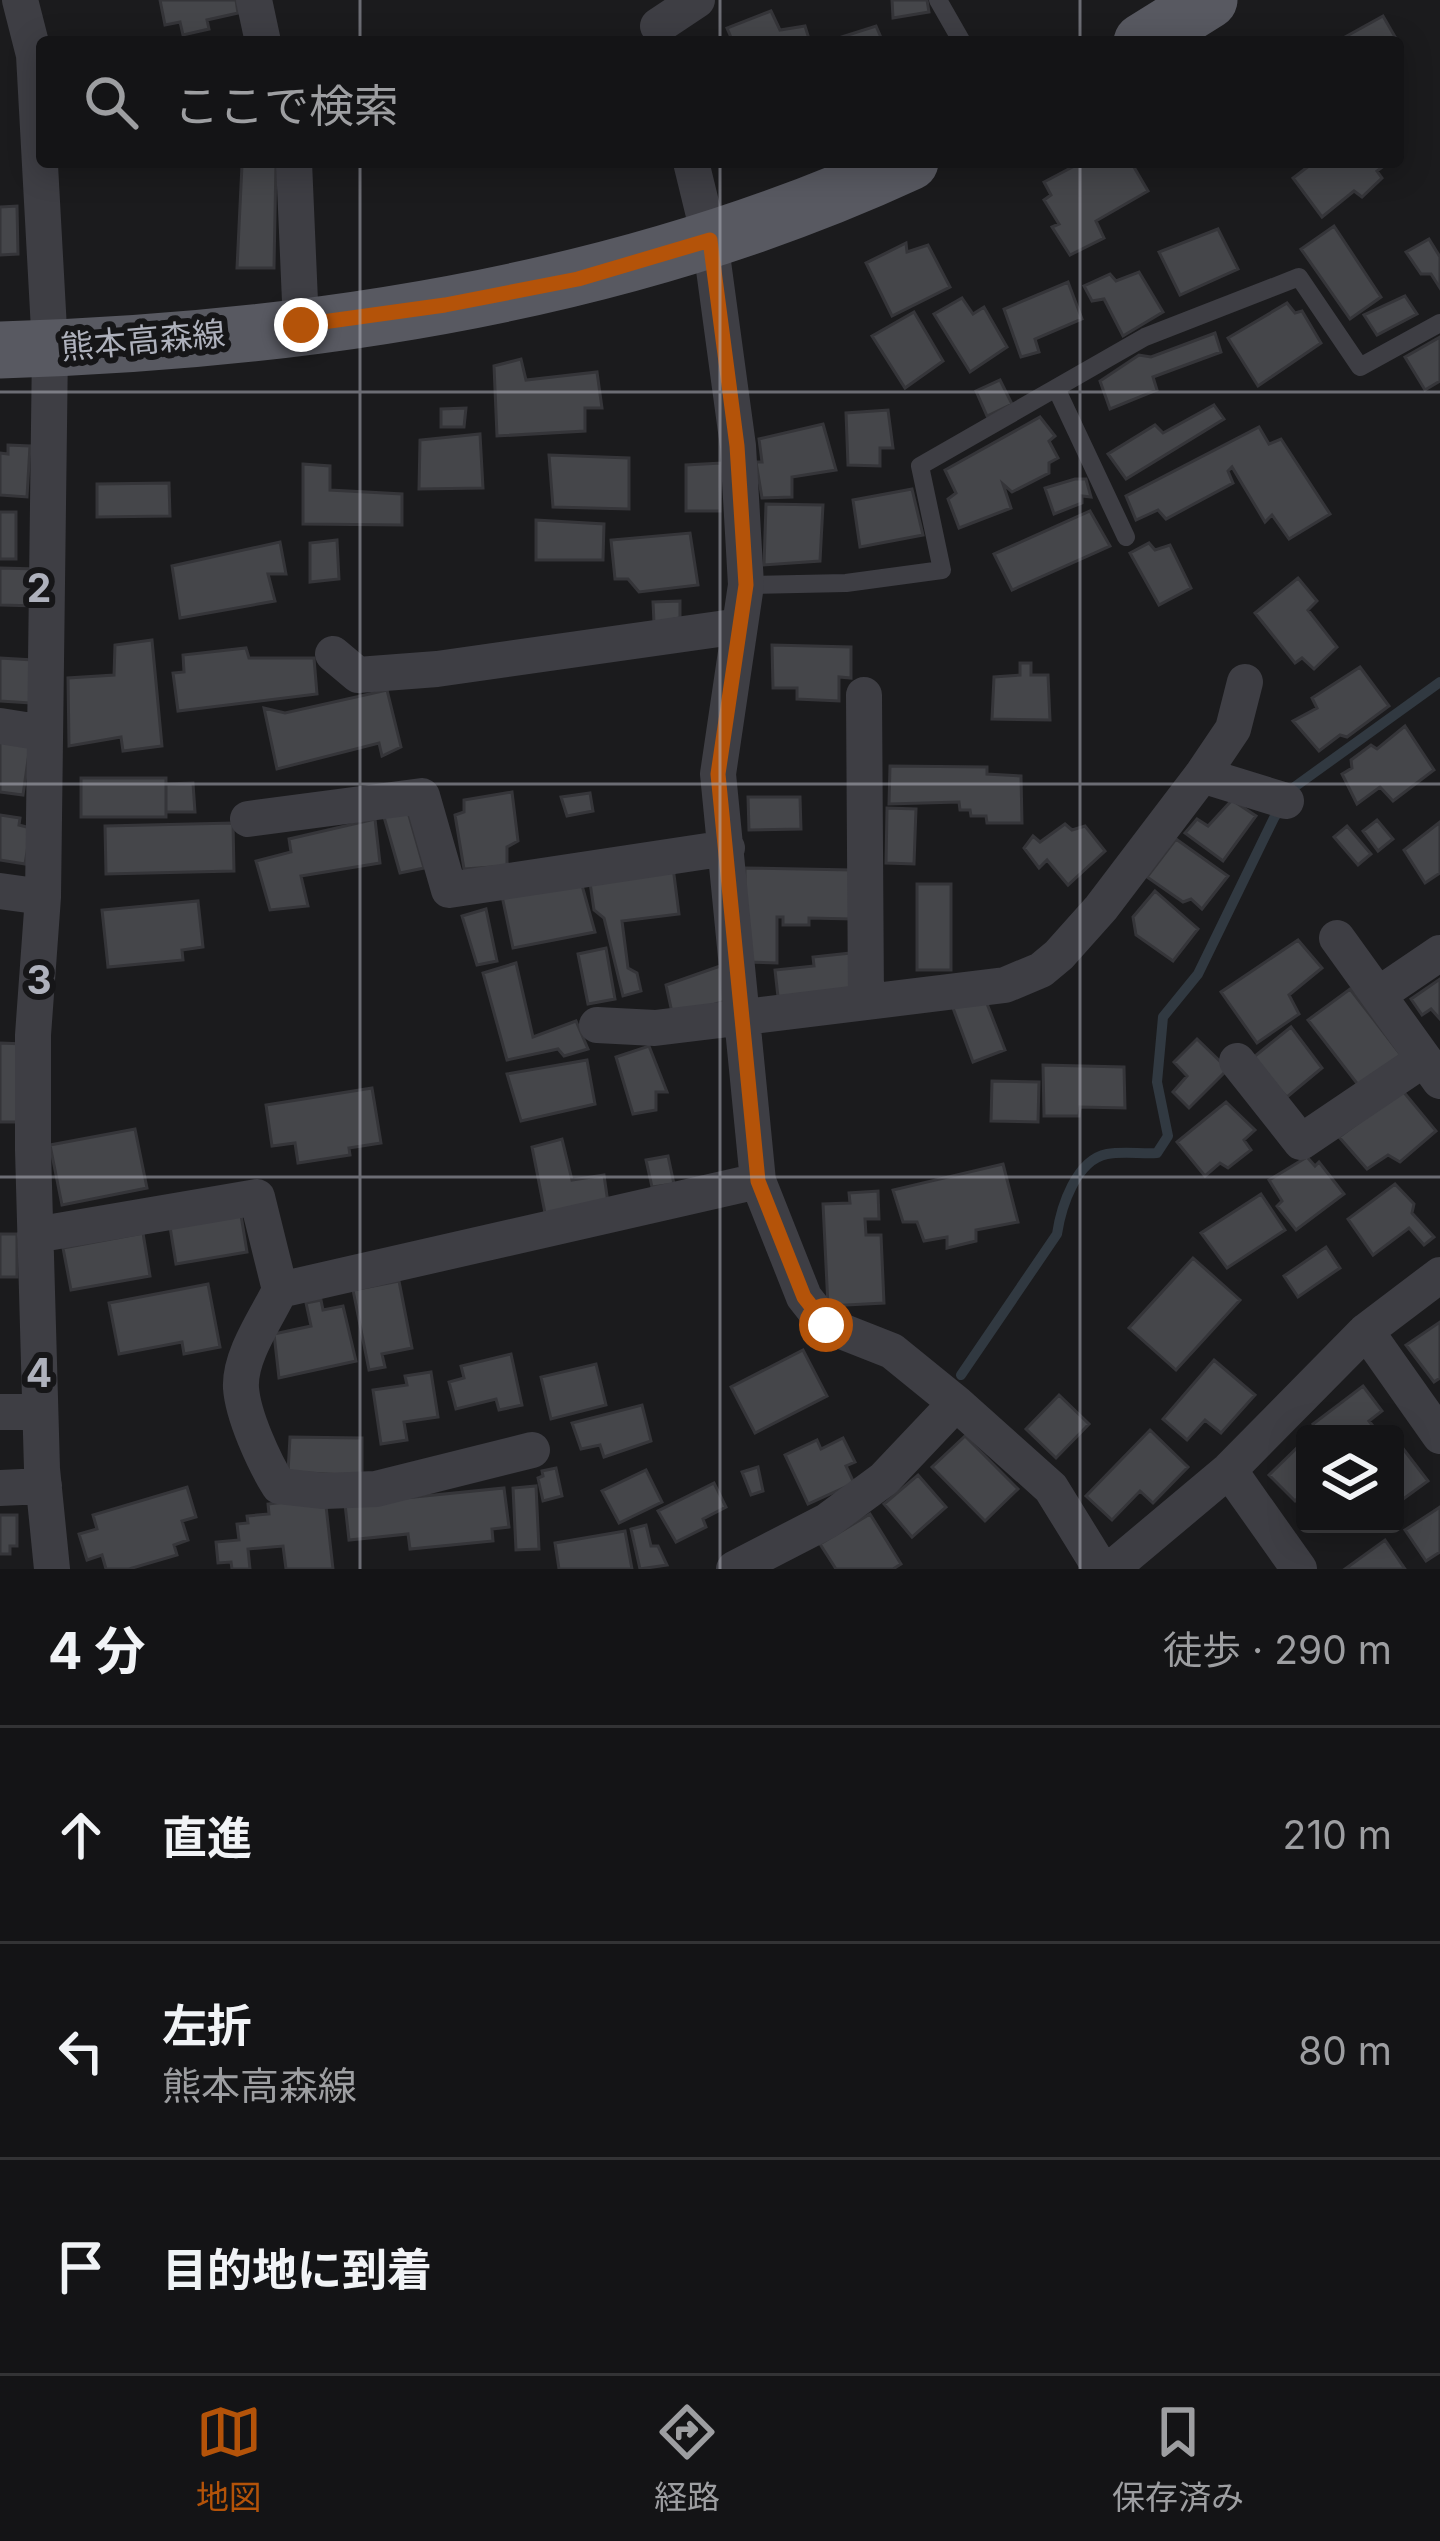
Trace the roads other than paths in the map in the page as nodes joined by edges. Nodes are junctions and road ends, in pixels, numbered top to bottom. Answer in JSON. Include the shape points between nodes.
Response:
{"nodes":[{"id":1,"x":20,"y":0,"type":"edge"},
{"id":2,"x":254,"y":0,"type":"edge"},
{"id":3,"x":698,"y":0,"type":"edge"},
{"id":4,"x":938,"y":0,"type":"edge"},
{"id":5,"x":1209,"y":0,"type":"edge"},
{"id":6,"x":657,"y":23,"type":"edge"},
{"id":7,"x":262,"y":36,"type":"edge"},
{"id":8,"x":959,"y":36,"type":"edge"},
{"id":9,"x":1152,"y":36,"type":"edge"},
{"id":10,"x":294,"y":168,"type":"edge"},
{"id":11,"x":692,"y":168,"type":"edge"},
{"id":12,"x":897,"y":168,"type":"edge"},
{"id":13,"x":710,"y":240,"type":"junction"},
{"id":14,"x":1440,"y":323,"type":"edge"},
{"id":15,"x":301,"y":325,"type":"junction"},
{"id":16,"x":25,"y":349,"type":"edge"},
{"id":17,"x":1056,"y":388,"type":"junction"},
{"id":18,"x":1126,"y":537,"type":"dead end"},
{"id":19,"x":746,"y":585,"type":"junction"},
{"id":20,"x":740,"y":626,"type":"junction"},
{"id":21,"x":333,"y":654,"type":"dead end"},
{"id":22,"x":1245,"y":682,"type":"dead end"},
{"id":23,"x":864,"y":695,"type":"dead end"},
{"id":24,"x":0,"y":726,"type":"edge"},
{"id":25,"x":44,"y":733,"type":"junction"},
{"id":26,"x":1202,"y":776,"type":"junction"},
{"id":27,"x":1286,"y":801,"type":"dead end"},
{"id":28,"x":248,"y":819,"type":"dead end"},
{"id":29,"x":727,"y":848,"type":"junction"},
{"id":30,"x":0,"y":891,"type":"edge"},
{"id":31,"x":43,"y":898,"type":"junction"},
{"id":32,"x":1336,"y":938,"type":"dead end"},
{"id":33,"x":1440,"y":953,"type":"edge"},
{"id":34,"x":1378,"y":995,"type":"junction"},
{"id":35,"x":866,"y":1002,"type":"junction"},
{"id":36,"x":740,"y":1017,"type":"junction"},
{"id":37,"x":597,"y":1025,"type":"dead end"},
{"id":38,"x":1237,"y":1061,"type":"dead end"},
{"id":39,"x":1432,"y":1070,"type":"edge"},
{"id":40,"x":758,"y":1181,"type":"junction"},
{"id":41,"x":23,"y":1224,"type":"edge"},
{"id":42,"x":1440,"y":1275,"type":"edge"},
{"id":43,"x":280,"y":1290,"type":"junction"},
{"id":44,"x":1366,"y":1331,"type":"junction"},
{"id":45,"x":956,"y":1403,"type":"junction"},
{"id":46,"x":0,"y":1412,"type":"edge"},
{"id":47,"x":40,"y":1412,"type":"junction"},
{"id":48,"x":1440,"y":1436,"type":"edge"},
{"id":49,"x":532,"y":1450,"type":"dead end"},
{"id":50,"x":1228,"y":1471,"type":"junction"},
{"id":51,"x":44,"y":1486,"type":"junction"},
{"id":52,"x":0,"y":1488,"type":"edge"},
{"id":53,"x":52,"y":1569,"type":"edge"},
{"id":54,"x":734,"y":1569,"type":"edge"},
{"id":55,"x":1101,"y":1569,"type":"edge"},
{"id":56,"x":1111,"y":1569,"type":"edge"},
{"id":57,"x":1299,"y":1569,"type":"edge"}],
"edges":[{"from":1,"to":16,"type":"street","via":[[34,56]]},
{"from":2,"to":7,"type":"street"},
{"from":3,"to":6,"type":"street"},
{"from":4,"to":8,"type":"lane"},
{"from":5,"to":9,"type":"main road"},
{"from":10,"to":15,"type":"street"},
{"from":11,"to":13,"type":"street"},
{"from":12,"to":13,"type":"main road","name":"熊本高森線"},
{"from":13,"to":15,"type":"main road","name":"熊本高森線","via":[[578,279]]},
{"from":13,"to":19,"type":"street"},
{"from":14,"to":17,"type":"lane","via":[[1360,367],[1299,277],[1145,337]]},
{"from":15,"to":16,"type":"main road","name":"熊本高森線"},
{"from":16,"to":25,"type":"street"},
{"from":17,"to":18,"type":"lane"},
{"from":17,"to":19,"type":"lane","via":[[920,466],[942,570]]},
{"from":19,"to":20,"type":"street"},
{"from":20,"to":21,"type":"street","via":[[417,671],[358,675]]},
{"from":20,"to":29,"type":"street","via":[[718,774]]},
{"from":22,"to":26,"type":"street","via":[[1232,729]]},
{"from":23,"to":35,"type":"street"},
{"from":24,"to":25,"type":"street"},
{"from":25,"to":31,"type":"street"},
{"from":26,"to":27,"type":"street"},
{"from":26,"to":35,"type":"street","via":[[1101,908],[1041,970],[1005,985]]},
{"from":28,"to":29,"type":"street","via":[[422,796],[449,890]]},
{"from":29,"to":36,"type":"street"},
{"from":30,"to":31,"type":"street"},
{"from":31,"to":41,"type":"street"},
{"from":32,"to":34,"type":"street"},
{"from":33,"to":34,"type":"street"},
{"from":34,"to":39,"type":"street"},
{"from":35,"to":36,"type":"street"},
{"from":36,"to":37,"type":"street","via":[[655,1028]]},
{"from":36,"to":40,"type":"street"},
{"from":38,"to":39,"type":"street","via":[[1300,1142]]},
{"from":40,"to":43,"type":"street"},
{"from":40,"to":45,"type":"street","via":[[804,1297],[826,1325],[892,1352]]},
{"from":41,"to":43,"type":"street","via":[[257,1197]]},
{"from":41,"to":47,"type":"street"},
{"from":42,"to":44,"type":"street"},
{"from":43,"to":49,"type":"street","via":[[241,1386],[279,1486],[376,1489]]},
{"from":44,"to":48,"type":"street"},
{"from":44,"to":50,"type":"street"},
{"from":45,"to":54,"type":"street","via":[[884,1479],[827,1521]]},
{"from":45,"to":55,"type":"street","via":[[1051,1488]]},
{"from":46,"to":47,"type":"street"},
{"from":47,"to":51,"type":"street"},
{"from":50,"to":56,"type":"street"},
{"from":50,"to":57,"type":"street"},
{"from":51,"to":52,"type":"street"},
{"from":51,"to":53,"type":"street"}]}
